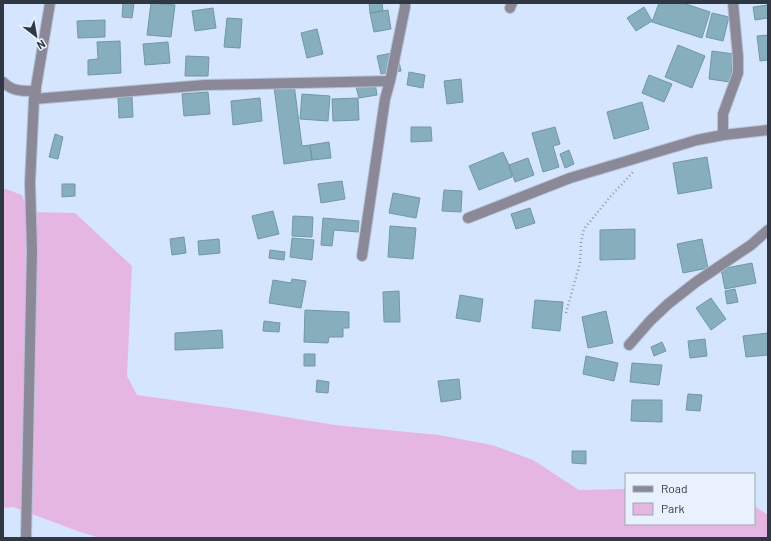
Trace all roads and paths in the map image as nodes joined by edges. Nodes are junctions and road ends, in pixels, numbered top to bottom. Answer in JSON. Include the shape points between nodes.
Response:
{"nodes":[{"id":1,"x":50,"y":3,"type":"edge"},
{"id":2,"x":405,"y":3,"type":"edge"},
{"id":3,"x":733,"y":3,"type":"edge"},
{"id":4,"x":390,"y":81,"type":"junction"},
{"id":5,"x":3,"y":82,"type":"edge"},
{"id":6,"x":35,"y":95,"type":"junction"},
{"id":7,"x":768,"y":130,"type":"edge"},
{"id":8,"x":723,"y":135,"type":"junction"},
{"id":9,"x":634,"y":170,"type":"dead end"},
{"id":10,"x":468,"y":218,"type":"dead end"},
{"id":11,"x":768,"y":230,"type":"edge"},
{"id":12,"x":362,"y":256,"type":"dead end"},
{"id":13,"x":566,"y":313,"type":"dead end"},
{"id":14,"x":629,"y":345,"type":"dead end"},
{"id":15,"x":26,"y":538,"type":"edge"}],
"edges":[{"from":1,"to":6,"type":"street"},
{"from":2,"to":4,"type":"street"},
{"from":3,"to":8,"type":"street","via":[[738,73],[723,114]]},
{"from":4,"to":6,"type":"street","via":[[205,85]]},
{"from":4,"to":12,"type":"street","via":[[385,99]]},
{"from":5,"to":6,"type":"street","via":[[8,87]]},
{"from":6,"to":15,"type":"street","via":[[30,182],[32,250]]},
{"from":7,"to":8,"type":"street"},
{"from":8,"to":10,"type":"street","via":[[697,140],[570,178]]},
{"from":9,"to":13,"type":"path","via":[[584,229],[580,263]]},
{"from":11,"to":14,"type":"street","via":[[751,246],[668,304]]}]}
